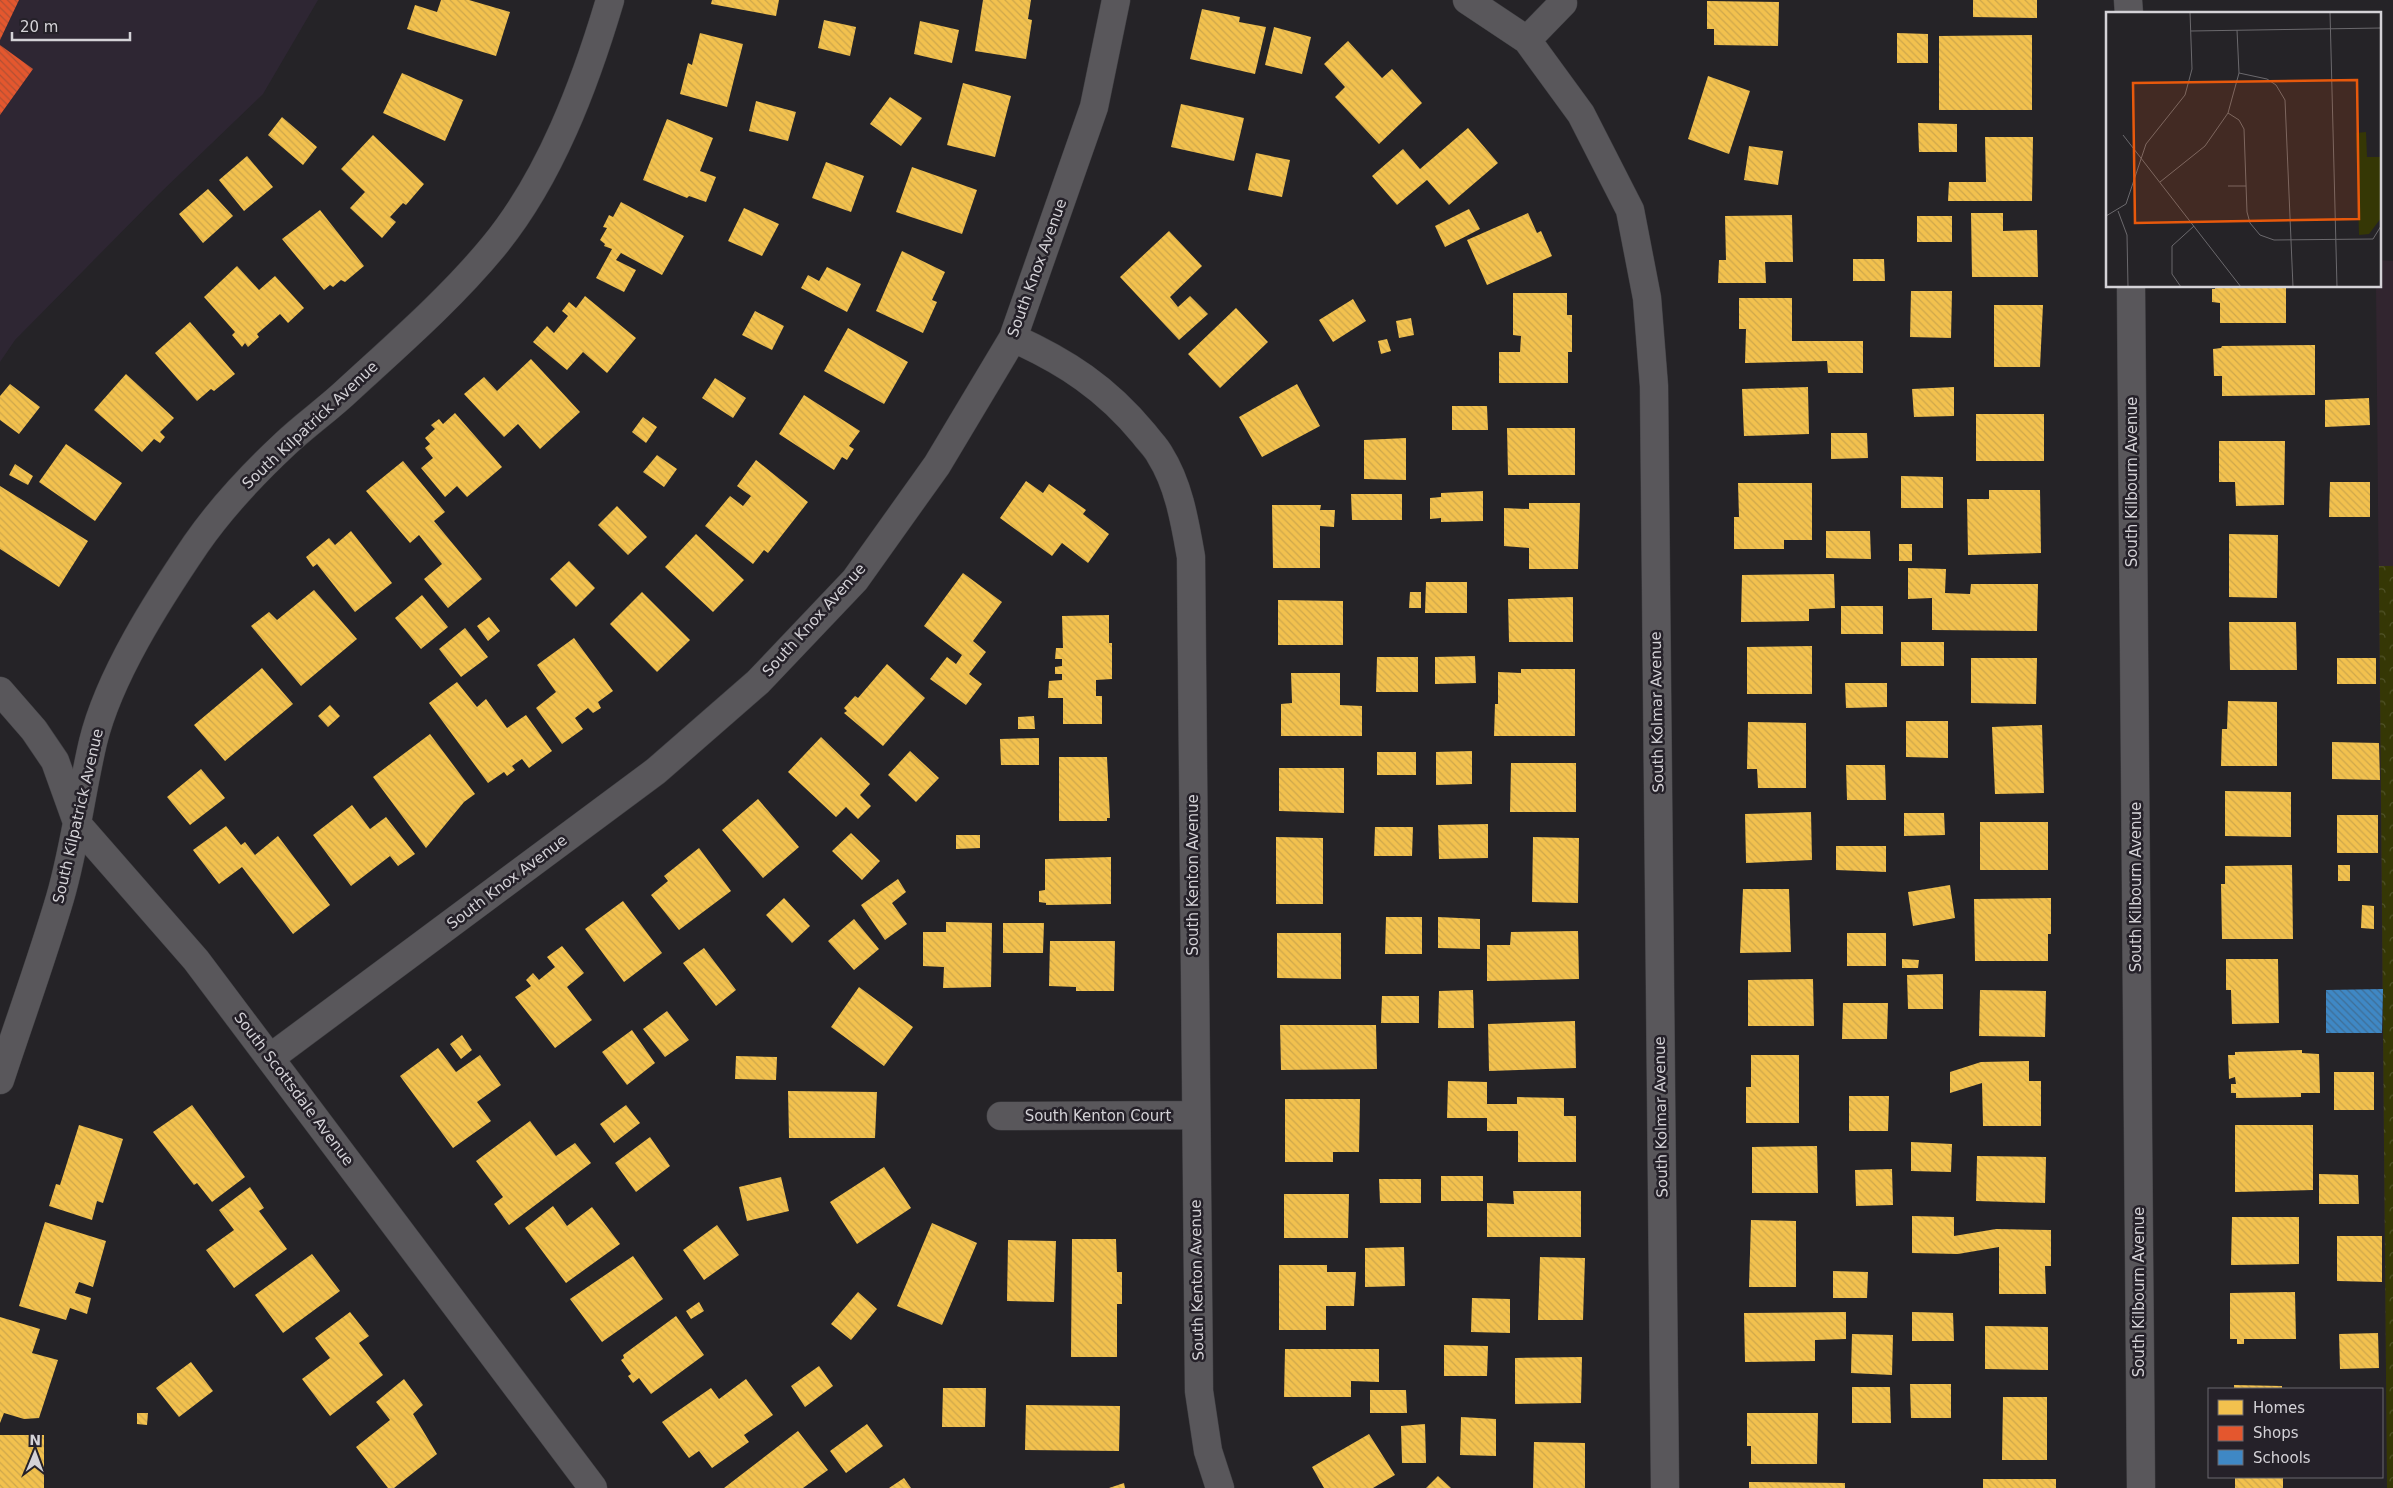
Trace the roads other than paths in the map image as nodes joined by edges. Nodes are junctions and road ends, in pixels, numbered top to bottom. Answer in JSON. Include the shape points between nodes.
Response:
{"nodes":[{"id":1,"x":610,"y":0,"type":"edge"},
{"id":2,"x":1116,"y":0,"type":"edge"},
{"id":3,"x":1467,"y":0,"type":"edge"},
{"id":4,"x":1563,"y":3,"type":"dead end"},
{"id":5,"x":1527,"y":40,"type":"junction"},
{"id":6,"x":2131,"y":288,"type":"edge"},
{"id":7,"x":1013,"y":338,"type":"junction"},
{"id":8,"x":0,"y":691,"type":"edge"},
{"id":9,"x":78,"y":825,"type":"junction"},
{"id":10,"x":270,"y":1058,"type":"junction"},
{"id":11,"x":0,"y":1080,"type":"edge"},
{"id":12,"x":1195,"y":1115,"type":"junction"},
{"id":13,"x":1001,"y":1116,"type":"dead end"},
{"id":14,"x":593,"y":1488,"type":"edge"},
{"id":15,"x":1220,"y":1488,"type":"edge"},
{"id":16,"x":1664,"y":1488,"type":"edge"},
{"id":17,"x":2141,"y":1488,"type":"edge"}],
"edges":[{"from":1,"to":9,"type":"street","name":"South Kilpatrick Avenue","via":[[595,52],[561,133],[530,192],[495,244],[456,290],[345,394],[285,444],[241,488],[198,541],[135,644],[111,692],[94,739]]},
{"from":2,"to":7,"type":"street","name":"South Knox Avenue","via":[[1094,107]]},
{"from":3,"to":5,"type":"street","name":"South Kolmar Avenue"},
{"from":4,"to":5,"type":"street"},
{"from":5,"to":16,"type":"street","name":"South Kolmar Avenue","via":[[1581,114],[1630,210],[1647,298],[1654,386]]},
{"from":6,"to":17,"type":"street","name":"South Kilbourn Avenue"},
{"from":7,"to":10,"type":"street","name":"South Knox Avenue","via":[[937,465],[854,580],[758,682],[656,771]]},
{"from":7,"to":12,"type":"street","name":"South Kenton Avenue","via":[[1053,356],[1093,383],[1127,414],[1161,455],[1182,508],[1191,557]]},
{"from":8,"to":9,"type":"street","name":"South Scottsdale Avenue","via":[[34,730],[55,761]]},
{"from":9,"to":10,"type":"street","name":"South Scottsdale Avenue","via":[[196,960]]},
{"from":9,"to":11,"type":"street","name":"South Kilpatrick Avenue","via":[[61,896]]},
{"from":10,"to":14,"type":"street","name":"South Scottsdale Avenue"},
{"from":12,"to":13,"type":"street","name":"South Kenton Court"},
{"from":12,"to":15,"type":"street","name":"South Kenton Avenue","via":[[1199,1391],[1208,1451]]}]}
